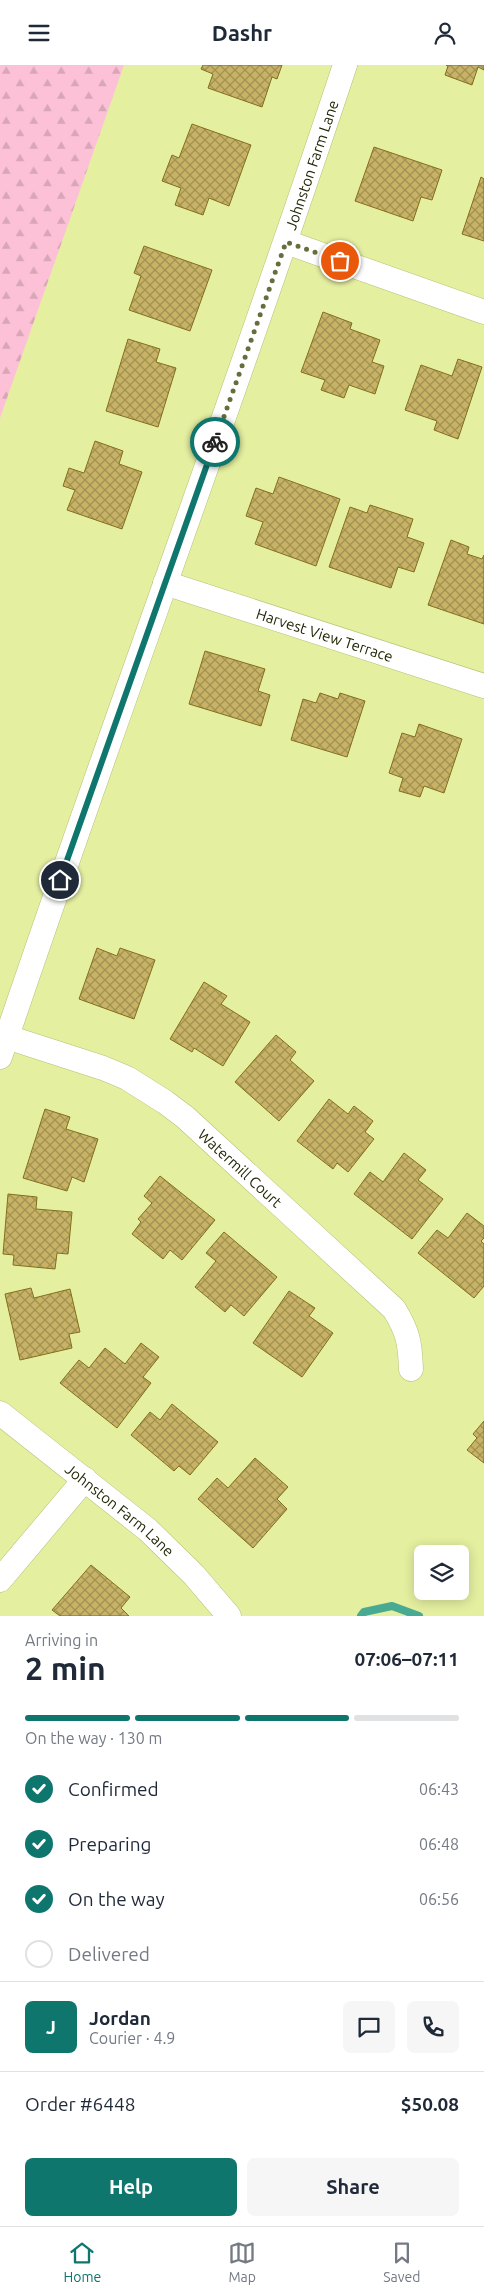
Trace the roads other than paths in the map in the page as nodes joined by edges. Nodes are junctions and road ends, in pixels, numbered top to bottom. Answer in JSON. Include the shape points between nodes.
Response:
{"nodes":[{"id":1,"x":345,"y":65,"type":"edge"},
{"id":2,"x":286,"y":242,"type":"junction"},
{"id":3,"x":484,"y":312,"type":"edge"},
{"id":4,"x":165,"y":583,"type":"junction"},
{"id":5,"x":484,"y":686,"type":"edge"},
{"id":6,"x":3,"y":1047,"type":"edge"},
{"id":7,"x":411,"y":1369,"type":"dead end"},
{"id":8,"x":0,"y":1413,"type":"edge"},
{"id":9,"x":85,"y":1479,"type":"junction"},
{"id":10,"x":0,"y":1580,"type":"edge"},
{"id":11,"x":229,"y":1616,"type":"edge"}],
"edges":[{"from":1,"to":2,"type":"street","name":"Johnston Farm Lane"},
{"from":2,"to":3,"type":"street"},
{"from":2,"to":4,"type":"street","name":"Johnston Farm Lane"},
{"from":4,"to":5,"type":"street","name":"Harvest View Terrace"},
{"from":4,"to":6,"type":"street","name":"Johnston Farm Lane"},
{"from":6,"to":7,"type":"street","name":"Watermill Court","via":[[103,1068],[144,1088],[185,1117],[394,1309],[406,1330]]},
{"from":8,"to":9,"type":"street","name":"Johnston Farm Lane"},
{"from":9,"to":10,"type":"street"},
{"from":9,"to":11,"type":"street","name":"Johnston Farm Lane","via":[[148,1530],[194,1575]]}]}
